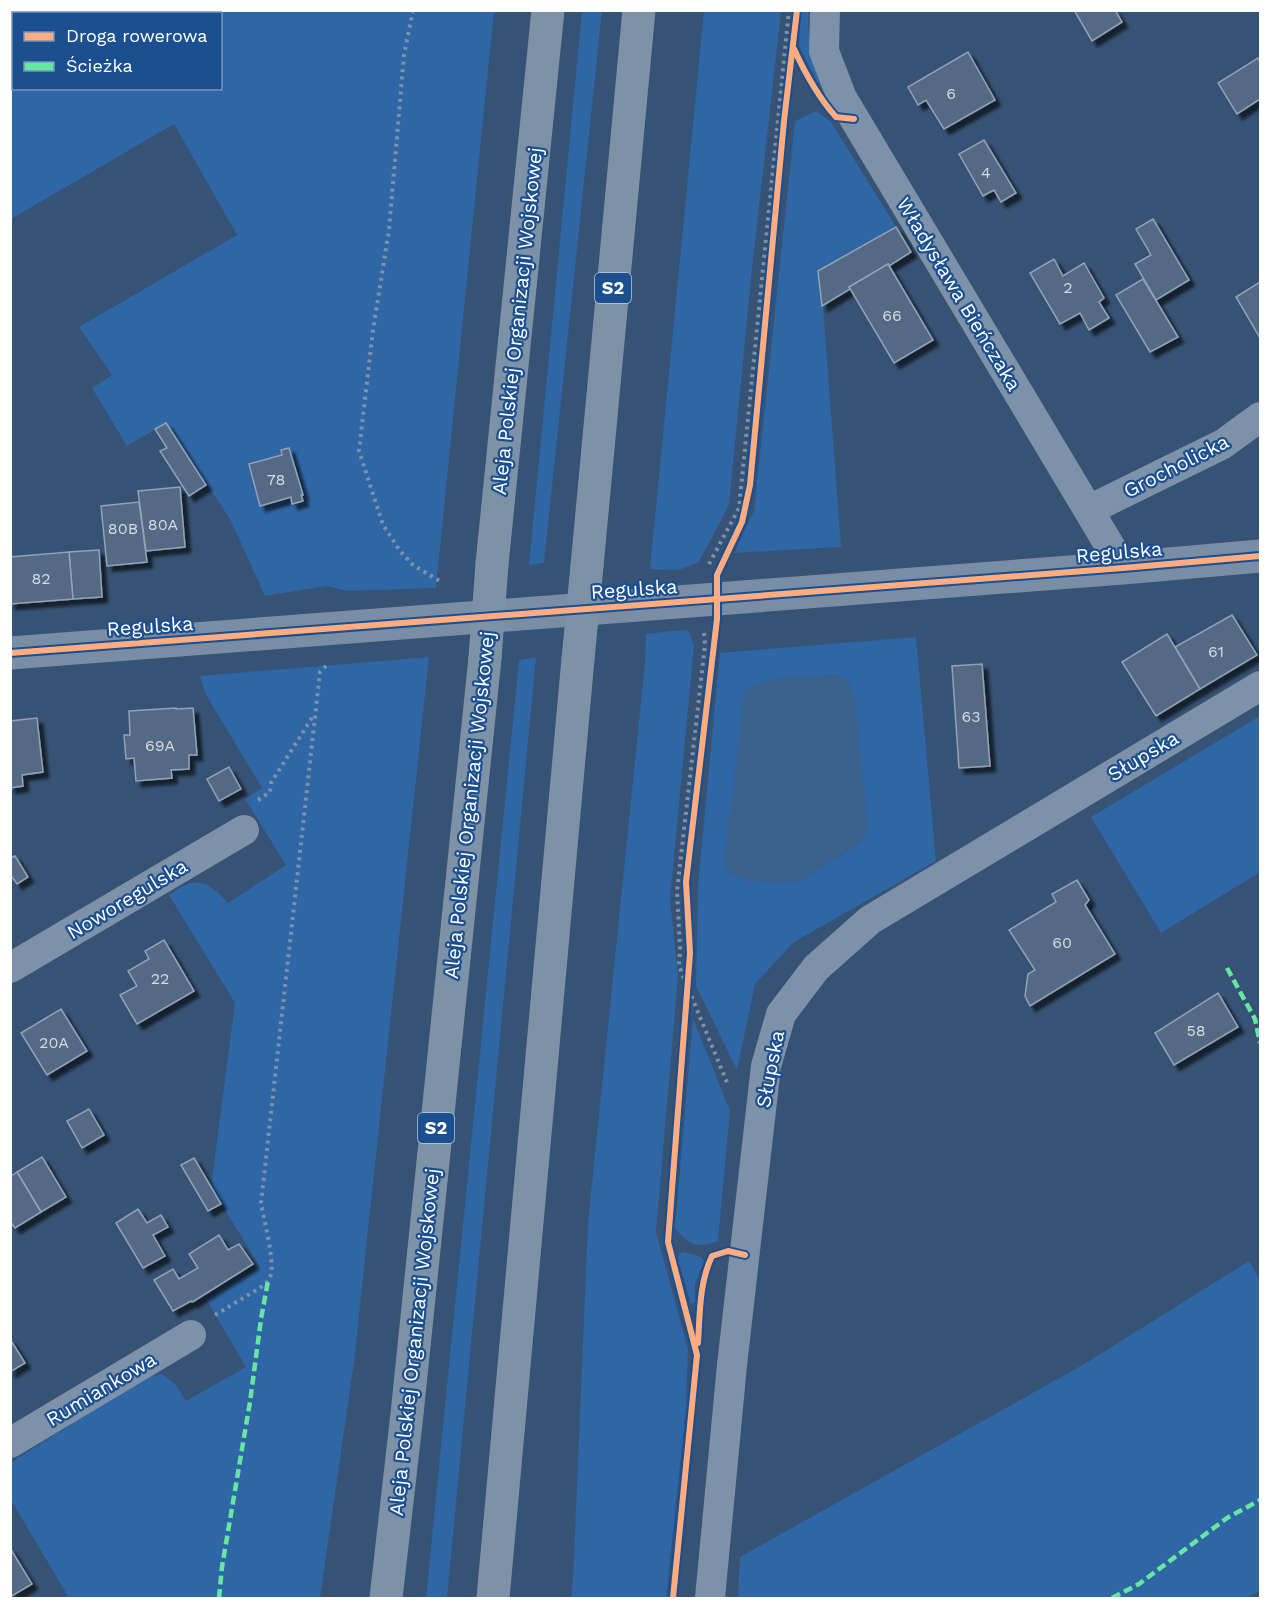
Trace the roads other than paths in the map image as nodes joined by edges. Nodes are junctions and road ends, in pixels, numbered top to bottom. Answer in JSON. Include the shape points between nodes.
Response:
{"nodes":[{"id":1,"x":548,"y":10,"type":"edge"},
{"id":2,"x":639,"y":10,"type":"edge"},
{"id":3,"x":825,"y":10,"type":"edge"},
{"id":4,"x":1260,"y":417,"type":"edge"},
{"id":5,"x":1089,"y":510,"type":"junction"},
{"id":6,"x":1260,"y":556,"type":"edge"},
{"id":7,"x":1123,"y":568,"type":"junction"},
{"id":8,"x":10,"y":653,"type":"edge"},
{"id":9,"x":1260,"y":686,"type":"edge"},
{"id":10,"x":244,"y":830,"type":"dead end"},
{"id":11,"x":10,"y":968,"type":"edge"},
{"id":12,"x":191,"y":1335,"type":"road end"},
{"id":13,"x":10,"y":1443,"type":"edge"},
{"id":14,"x":386,"y":1599,"type":"edge"},
{"id":15,"x":493,"y":1599,"type":"edge"},
{"id":16,"x":710,"y":1599,"type":"edge"}],
"edges":[{"from":1,"to":14,"type":"highway","name":"Aleja Polskiej Organizacji Wojskowej","number":"S2","bridge":true,"via":[[485,658]]},
{"from":2,"to":15,"type":"highway","number":"S2","bridge":true},
{"from":3,"to":5,"type":"street","name":"Władysława Bieńczaka","via":[[824,51],[842,98]]},
{"from":4,"to":5,"type":"street","name":"Grocholicka","via":[[1223,444]]},
{"from":5,"to":7,"type":"street","name":"Władysława Bieńczaka"},
{"from":6,"to":7,"type":"street","name":"Regulska"},
{"from":7,"to":8,"type":"street","name":"Regulska"},
{"from":9,"to":16,"type":"street","name":"Słupska","via":[[870,920],[816,968],[782,1014],[766,1066]]},
{"from":10,"to":11,"type":"street","name":"Noworegulska"},
{"from":12,"to":13,"type":"street","name":"Rumiankowa"}]}
